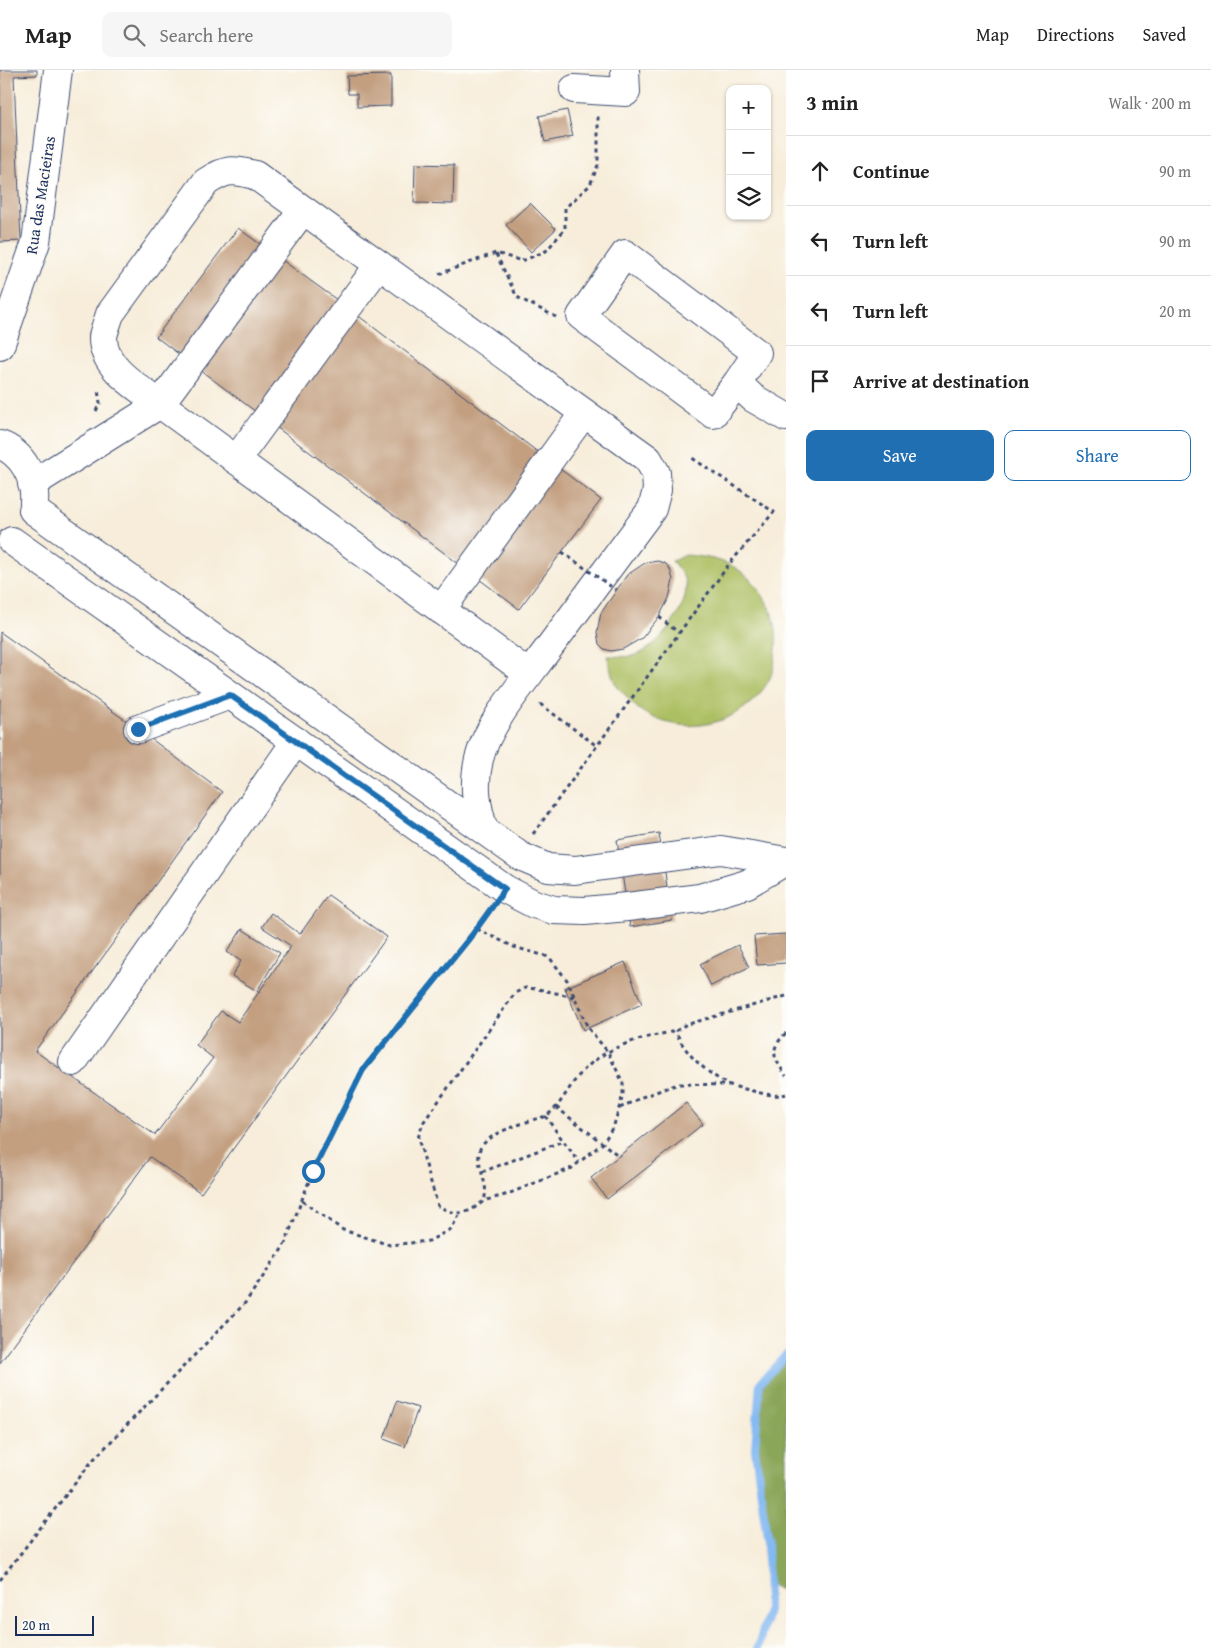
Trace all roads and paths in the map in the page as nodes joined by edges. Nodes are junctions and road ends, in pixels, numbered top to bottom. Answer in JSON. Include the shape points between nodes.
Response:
{"nodes":[{"id":1,"x":58,"y":70,"type":"edge"},
{"id":2,"x":625,"y":70,"type":"edge"},
{"id":3,"x":574,"y":90,"type":"dead end"},
{"id":4,"x":303,"y":210,"type":"junction"},
{"id":5,"x":496,"y":253,"type":"dead end"},
{"id":6,"x":380,"y":265,"type":"junction"},
{"id":7,"x":581,"y":316,"type":"junction"},
{"id":8,"x":0,"y":346,"type":"edge"},
{"id":9,"x":737,"y":383,"type":"junction"},
{"id":10,"x":160,"y":404,"type":"junction"},
{"id":11,"x":584,"y":413,"type":"junction"},
{"id":12,"x":786,"y":417,"type":"edge"},
{"id":13,"x":0,"y":445,"type":"edge"},
{"id":14,"x":692,"y":458,"type":"dead end"},
{"id":15,"x":236,"y":460,"type":"junction"},
{"id":16,"x":32,"y":484,"type":"junction"},
{"id":17,"x":33,"y":510,"type":"junction"},
{"id":18,"x":6,"y":544,"type":"edge"},
{"id":19,"x":562,"y":552,"type":"dead end"},
{"id":20,"x":616,"y":590,"type":"dead end"},
{"id":21,"x":441,"y":610,"type":"junction"},
{"id":22,"x":659,"y":617,"type":"dead end"},
{"id":23,"x":679,"y":633,"type":"junction"},
{"id":24,"x":524,"y":681,"type":"junction"},
{"id":25,"x":230,"y":695,"type":"junction"},
{"id":26,"x":138,"y":729,"type":"dead end"},
{"id":27,"x":296,"y":742,"type":"junction"},
{"id":28,"x":597,"y":746,"type":"junction"},
{"id":29,"x":484,"y":830,"type":"junction"},
{"id":30,"x":520,"y":856,"type":"junction"},
{"id":31,"x":785,"y":861,"type":"edge"},
{"id":32,"x":505,"y":889,"type":"junction"},
{"id":33,"x":477,"y":929,"type":"junction"},
{"id":34,"x":786,"y":996,"type":"edge"},
{"id":35,"x":574,"y":997,"type":"junction"},
{"id":36,"x":676,"y":1031,"type":"junction"},
{"id":37,"x":786,"y":1033,"type":"edge"},
{"id":38,"x":608,"y":1052,"type":"junction"},
{"id":39,"x":73,"y":1062,"type":"dead end"},
{"id":40,"x":786,"y":1076,"type":"edge"},
{"id":41,"x":732,"y":1086,"type":"junction"},
{"id":42,"x":786,"y":1094,"type":"edge"},
{"id":43,"x":556,"y":1107,"type":"junction"},
{"id":44,"x":620,"y":1108,"type":"junction"},
{"id":45,"x":545,"y":1116,"type":"junction"},
{"id":46,"x":563,"y":1141,"type":"junction"},
{"id":47,"x":603,"y":1143,"type":"junction"},
{"id":48,"x":619,"y":1156,"type":"dead end"},
{"id":49,"x":578,"y":1162,"type":"junction"},
{"id":50,"x":482,"y":1172,"type":"junction"},
{"id":51,"x":302,"y":1201,"type":"junction"},
{"id":52,"x":483,"y":1202,"type":"junction"},
{"id":53,"x":460,"y":1214,"type":"junction"},
{"id":54,"x":0,"y":1580,"type":"edge"}],
"edges":[{"from":1,"to":8,"type":"street","name":"Rua das Macieiras","via":[[36,242]]},
{"from":2,"to":3,"type":"street","via":[[626,92]]},
{"from":4,"to":6,"type":"street"},
{"from":4,"to":10,"type":"street"},
{"from":4,"to":10,"type":"street","via":[[255,175],[236,170],[220,173],[206,182],[110,314],[103,336],[106,353],[117,370]]},
{"from":5,"to":7,"type":"path","via":[[517,297],[556,317]]},
{"from":6,"to":11,"type":"street"},
{"from":6,"to":15,"type":"street"},
{"from":7,"to":9,"type":"street","via":[[713,414]]},
{"from":7,"to":9,"type":"street","via":[[625,254],[757,352]]},
{"from":9,"to":12,"type":"street","via":[[753,398]]},
{"from":10,"to":15,"type":"street"},
{"from":10,"to":16,"type":"street"},
{"from":11,"to":21,"type":"street"},
{"from":11,"to":24,"type":"street","via":[[648,459],[656,473],[657,490],[652,509]]},
{"from":13,"to":16,"type":"street","via":[[20,459],[30,474]]},
{"from":14,"to":23,"type":"path","via":[[774,512]]},
{"from":15,"to":21,"type":"street"},
{"from":16,"to":17,"type":"street","via":[[35,492]]},
{"from":17,"to":18,"type":"street","via":[[25,528]]},
{"from":17,"to":29,"type":"street"},
{"from":18,"to":25,"type":"street"},
{"from":19,"to":20,"type":"path","bridge":true},
{"from":21,"to":24,"type":"street"},
{"from":22,"to":23,"type":"path"},
{"from":23,"to":28,"type":"path"},
{"from":24,"to":28,"type":"path"},
{"from":24,"to":29,"type":"street","via":[[492,728],[480,759],[475,790]]},
{"from":25,"to":26,"type":"street"},
{"from":25,"to":27,"type":"street"},
{"from":27,"to":32,"type":"street"},
{"from":27,"to":39,"type":"street"},
{"from":28,"to":30,"type":"path"},
{"from":29,"to":30,"type":"street"},
{"from":30,"to":31,"type":"street","via":[[548,868],[574,870],[721,850]]},
{"from":31,"to":32,"type":"street","via":[[747,884],[700,898],[619,908],[554,910]]},
{"from":32,"to":33,"type":"path"},
{"from":33,"to":35,"type":"path","via":[[514,947],[549,957],[567,980]]},
{"from":33,"to":51,"type":"path","via":[[363,1070],[313,1171]]},
{"from":34,"to":36,"type":"path","via":[[685,1025]]},
{"from":35,"to":38,"type":"path","via":[[588,1028]]},
{"from":35,"to":53,"type":"path","via":[[525,988],[515,993],[423,1123],[418,1138],[438,1206]]},
{"from":36,"to":38,"type":"path","via":[[641,1038]]},
{"from":36,"to":41,"type":"path","via":[[679,1041],[690,1054],[715,1077]]},
{"from":37,"to":40,"type":"path","via":[[776,1043],[774,1053]]},
{"from":38,"to":43,"type":"path","via":[[586,1066]]},
{"from":38,"to":44,"type":"path","via":[[622,1083]]},
{"from":41,"to":42,"type":"path","via":[[770,1095]]},
{"from":41,"to":44,"type":"path","via":[[678,1084]]},
{"from":43,"to":45,"type":"path"},
{"from":43,"to":47,"type":"path"},
{"from":44,"to":47,"type":"path"},
{"from":45,"to":46,"type":"path"},
{"from":45,"to":50,"type":"path","via":[[487,1140],[480,1148]]},
{"from":46,"to":49,"type":"path"},
{"from":46,"to":50,"type":"path"},
{"from":47,"to":48,"type":"path"},
{"from":47,"to":49,"type":"path"},
{"from":49,"to":52,"type":"path","via":[[572,1168]]},
{"from":50,"to":52,"type":"path","via":[[486,1192]]},
{"from":51,"to":53,"type":"path","via":[[343,1230],[390,1245],[430,1241],[451,1229]]},
{"from":51,"to":54,"type":"path","via":[[284,1246],[245,1303],[93,1460]]},
{"from":52,"to":53,"type":"path"}]}
